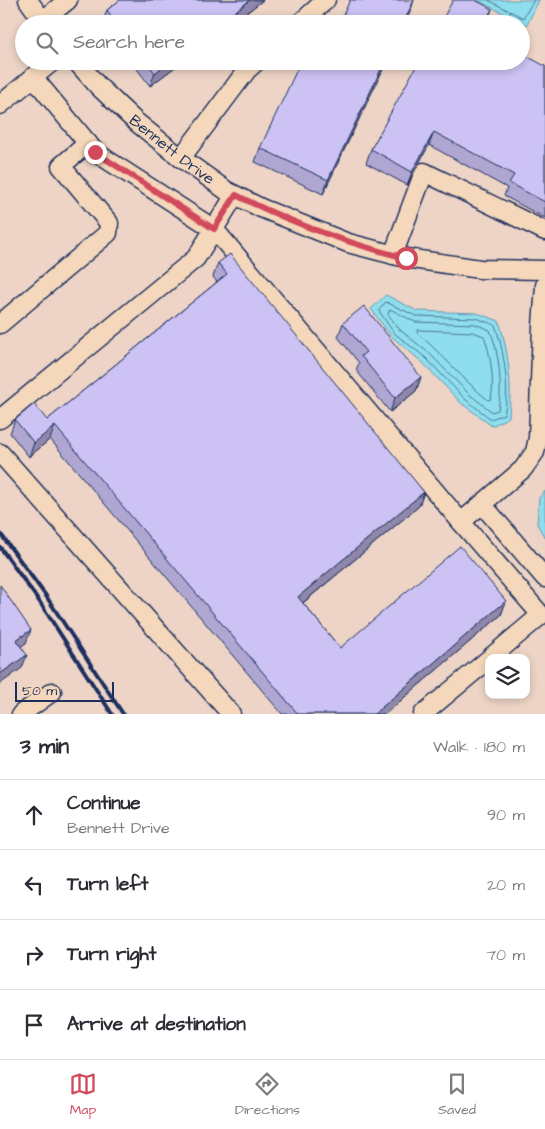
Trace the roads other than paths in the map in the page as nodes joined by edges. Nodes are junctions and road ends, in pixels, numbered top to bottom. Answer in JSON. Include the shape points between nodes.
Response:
{"nodes":[{"id":1,"x":28,"y":0,"type":"edge"},
{"id":2,"x":68,"y":0,"type":"edge"},
{"id":3,"x":326,"y":0,"type":"edge"},
{"id":4,"x":39,"y":15,"type":"edge"},
{"id":5,"x":52,"y":15,"type":"edge"},
{"id":6,"x":309,"y":15,"type":"edge"},
{"id":7,"x":42,"y":70,"type":"edge"},
{"id":8,"x":84,"y":70,"type":"edge"},
{"id":9,"x":247,"y":70,"type":"edge"},
{"id":10,"x":33,"y":77,"type":"junction"},
{"id":11,"x":0,"y":105,"type":"edge"},
{"id":12,"x":88,"y":143,"type":"junction"},
{"id":13,"x":182,"y":158,"type":"junction"},
{"id":14,"x":236,"y":195,"type":"junction"},
{"id":15,"x":214,"y":229,"type":"junction"},
{"id":16,"x":545,"y":231,"type":"edge"},
{"id":17,"x":393,"y":255,"type":"junction"},
{"id":18,"x":545,"y":270,"type":"edge"},
{"id":19,"x":545,"y":286,"type":"edge"},
{"id":20,"x":0,"y":324,"type":"edge"},
{"id":21,"x":0,"y":419,"type":"edge"},
{"id":22,"x":0,"y":453,"type":"edge"},
{"id":23,"x":482,"y":504,"type":"junction"},
{"id":24,"x":460,"y":522,"type":"junction"},
{"id":25,"x":545,"y":578,"type":"edge"},
{"id":26,"x":494,"y":654,"type":"edge"},
{"id":27,"x":485,"y":661,"type":"edge"},
{"id":28,"x":52,"y":692,"type":"dead end"},
{"id":29,"x":21,"y":714,"type":"edge"},
{"id":30,"x":231,"y":714,"type":"edge"},
{"id":31,"x":423,"y":714,"type":"edge"}],
"edges":[{"from":1,"to":4,"type":"street"},
{"from":2,"to":5,"type":"street"},
{"from":3,"to":6,"type":"street"},
{"from":7,"to":10,"type":"street"},
{"from":8,"to":13,"type":"street","name":"Bennett Drive","via":[[135,120]]},
{"from":9,"to":13,"type":"street"},
{"from":10,"to":11,"type":"street"},
{"from":10,"to":12,"type":"street"},
{"from":12,"to":15,"type":"street","via":[[95,152]]},
{"from":12,"to":20,"type":"street","via":[[60,166],[109,223],[108,233]]},
{"from":13,"to":14,"type":"street","name":"Bennett Drive"},
{"from":14,"to":15,"type":"street"},
{"from":14,"to":17,"type":"street","name":"Bennett Drive","via":[[348,242]]},
{"from":15,"to":21,"type":"street","via":[[196,258]]},
{"from":15,"to":24,"type":"street"},
{"from":16,"to":17,"type":"street","via":[[424,172]]},
{"from":17,"to":18,"type":"street","name":"Bennett Drive","via":[[480,269]]},
{"from":19,"to":23,"type":"street","via":[[535,452],[523,469]]},
{"from":22,"to":30,"type":"street"},
{"from":23,"to":24,"type":"street"},
{"from":23,"to":25,"type":"street"},
{"from":24,"to":26,"type":"street","via":[[541,615]]},
{"from":27,"to":31,"type":"street"},
{"from":28,"to":29,"type":"street"}]}
